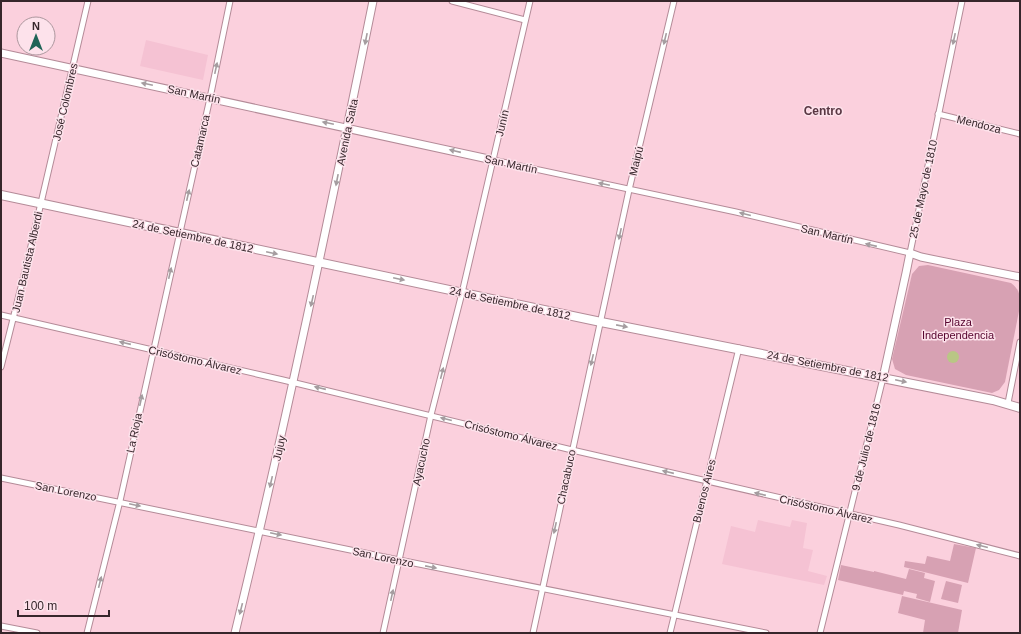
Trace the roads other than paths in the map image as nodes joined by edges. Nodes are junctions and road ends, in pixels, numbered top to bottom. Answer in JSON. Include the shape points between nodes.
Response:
{"nodes":[{"id":1,"x":88,"y":1,"type":"edge"},
{"id":2,"x":230,"y":1,"type":"edge"},
{"id":3,"x":373,"y":1,"type":"edge"},
{"id":4,"x":452,"y":1,"type":"edge"},
{"id":5,"x":530,"y":1,"type":"edge"},
{"id":6,"x":674,"y":1,"type":"edge"},
{"id":7,"x":962,"y":1,"type":"edge"},
{"id":8,"x":525,"y":20,"type":"junction"},
{"id":9,"x":1,"y":53,"type":"edge"},
{"id":10,"x":73,"y":68,"type":"junction"},
{"id":11,"x":210,"y":98,"type":"junction"},
{"id":12,"x":938,"y":114,"type":"junction"},
{"id":13,"x":348,"y":127,"type":"junction"},
{"id":14,"x":1020,"y":134,"type":"edge"},
{"id":15,"x":493,"y":160,"type":"junction"},
{"id":16,"x":629,"y":190,"type":"junction"},
{"id":17,"x":1,"y":195,"type":"edge"},
{"id":18,"x":40,"y":204,"type":"junction"},
{"id":19,"x":179,"y":233,"type":"junction"},
{"id":20,"x":910,"y":253,"type":"junction"},
{"id":21,"x":320,"y":263,"type":"junction"},
{"id":22,"x":1020,"y":277,"type":"edge"},
{"id":23,"x":462,"y":292,"type":"junction"},
{"id":24,"x":1,"y":315,"type":"edge"},
{"id":25,"x":14,"y":318,"type":"junction"},
{"id":26,"x":600,"y":322,"type":"junction"},
{"id":27,"x":1020,"y":342,"type":"edge"},
{"id":28,"x":738,"y":348,"type":"junction"},
{"id":29,"x":152,"y":350,"type":"junction"},
{"id":30,"x":1,"y":367,"type":"edge"},
{"id":31,"x":883,"y":378,"type":"junction"},
{"id":32,"x":293,"y":382,"type":"junction"},
{"id":33,"x":1008,"y":403,"type":"junction"},
{"id":34,"x":1020,"y":408,"type":"edge"},
{"id":35,"x":431,"y":415,"type":"junction"},
{"id":36,"x":572,"y":450,"type":"junction"},
{"id":37,"x":1,"y":478,"type":"edge"},
{"id":38,"x":706,"y":481,"type":"junction"},
{"id":39,"x":120,"y":502,"type":"junction"},
{"id":40,"x":849,"y":514,"type":"junction"},
{"id":41,"x":260,"y":531,"type":"junction"},
{"id":42,"x":1020,"y":556,"type":"edge"},
{"id":43,"x":399,"y":560,"type":"junction"},
{"id":44,"x":542,"y":588,"type":"junction"},
{"id":45,"x":674,"y":615,"type":"junction"},
{"id":46,"x":1,"y":626,"type":"edge"},
{"id":47,"x":37,"y":633,"type":"edge"},
{"id":48,"x":87,"y":633,"type":"edge"},
{"id":49,"x":235,"y":633,"type":"edge"},
{"id":50,"x":383,"y":633,"type":"edge"},
{"id":51,"x":533,"y":633,"type":"edge"},
{"id":52,"x":670,"y":633,"type":"edge"},
{"id":53,"x":766,"y":633,"type":"edge"},
{"id":54,"x":820,"y":633,"type":"edge"}],
"edges":[{"from":1,"to":10,"type":"street","name":"José Colombres"},
{"from":11,"to":2,"type":"street","name":"Catamarca","one_way":true},
{"from":3,"to":13,"type":"street","name":"Avenida Salta","one_way":true},
{"from":4,"to":8,"type":"street"},
{"from":5,"to":8,"type":"street","name":"Junín"},
{"from":6,"to":16,"type":"street","name":"Maipú","one_way":true},
{"from":7,"to":12,"type":"street","name":"25 de Mayo de 1810","one_way":true},
{"from":8,"to":15,"type":"street","name":"Junín"},
{"from":9,"to":10,"type":"street","name":"San Martín"},
{"from":11,"to":10,"type":"street","name":"San Martín","one_way":true},
{"from":10,"to":18,"type":"street","name":"José Colombres"},
{"from":13,"to":11,"type":"street","name":"San Martín","one_way":true},
{"from":19,"to":11,"type":"street","name":"Catamarca","one_way":true},
{"from":12,"to":14,"type":"street","name":"Mendoza"},
{"from":12,"to":20,"type":"street","name":"25 de Mayo de 1810"},
{"from":15,"to":13,"type":"street","name":"San Martín","one_way":true},
{"from":13,"to":21,"type":"street","name":"Avenida Salta","one_way":true},
{"from":16,"to":15,"type":"street","name":"San Martín","one_way":true},
{"from":15,"to":23,"type":"street","name":"Junín"},
{"from":20,"to":16,"type":"street","name":"San Martín","one_way":true},
{"from":16,"to":26,"type":"street","name":"Maipú","one_way":true},
{"from":17,"to":18,"type":"main road","name":"24 de Setiembre de 1812"},
{"from":18,"to":19,"type":"main road","name":"24 de Setiembre de 1812"},
{"from":18,"to":25,"type":"street","name":"Juan Bautista Alberdi"},
{"from":19,"to":21,"type":"main road","name":"24 de Setiembre de 1812","one_way":true},
{"from":29,"to":19,"type":"street","name":"La Rioja","one_way":true},
{"from":20,"to":22,"type":"street","name":"San Martín"},
{"from":20,"to":31,"type":"street","name":"25 de Mayo de 1810"},
{"from":21,"to":23,"type":"main road","name":"24 de Setiembre de 1812","one_way":true},
{"from":21,"to":32,"type":"street","name":"Jujuy","one_way":true},
{"from":23,"to":26,"type":"main road","name":"24 de Setiembre de 1812"},
{"from":35,"to":23,"type":"street","name":"Ayacucho","one_way":true},
{"from":24,"to":25,"type":"street","name":"Crisóstomo Álvarez"},
{"from":29,"to":25,"type":"street","name":"Crisóstomo Álvarez","one_way":true},
{"from":25,"to":30,"type":"street","name":"Juan Bautista Alberdi"},
{"from":26,"to":28,"type":"main road","name":"24 de Setiembre de 1812","one_way":true},
{"from":26,"to":36,"type":"street","name":"Chacabuco","one_way":true},
{"from":27,"to":33,"type":"street"},
{"from":28,"to":31,"type":"main road","name":"24 de Setiembre de 1812"},
{"from":28,"to":38,"type":"street","name":"Buenos Aires"},
{"from":29,"to":32,"type":"street","name":"Crisóstomo Álvarez"},
{"from":39,"to":29,"type":"street","name":"La Rioja","one_way":true},
{"from":31,"to":33,"type":"main road","name":"24 de Setiembre de 1812","one_way":true},
{"from":31,"to":40,"type":"street","name":"9 de Julio de 1816"},
{"from":35,"to":32,"type":"street","name":"Crisóstomo Álvarez","one_way":true},
{"from":32,"to":41,"type":"street","name":"Jujuy","one_way":true},
{"from":33,"to":34,"type":"main road","name":"24 de Setiembre de 1812"},
{"from":36,"to":35,"type":"street","name":"Crisóstomo Álvarez","one_way":true},
{"from":35,"to":43,"type":"street","name":"Ayacucho"},
{"from":38,"to":36,"type":"street","name":"Crisóstomo Álvarez","one_way":true},
{"from":36,"to":44,"type":"street","name":"Chacabuco","one_way":true},
{"from":37,"to":39,"type":"street","name":"San Lorenzo"},
{"from":40,"to":38,"type":"street","name":"Crisóstomo Álvarez","one_way":true},
{"from":38,"to":45,"type":"street","name":"Buenos Aires"},
{"from":39,"to":41,"type":"street","name":"San Lorenzo","one_way":true},
{"from":48,"to":39,"type":"street","name":"La Rioja","one_way":true},
{"from":42,"to":40,"type":"street","name":"Crisóstomo Álvarez","one_way":true},
{"from":40,"to":54,"type":"street","name":"9 de Julio de 1816"},
{"from":41,"to":43,"type":"street","name":"San Lorenzo","one_way":true},
{"from":41,"to":49,"type":"street","name":"Jujuy","one_way":true},
{"from":43,"to":44,"type":"street","name":"San Lorenzo","one_way":true},
{"from":50,"to":43,"type":"street","name":"Ayacucho","one_way":true},
{"from":44,"to":45,"type":"street","name":"San Lorenzo"},
{"from":44,"to":51,"type":"street","name":"Chacabuco"},
{"from":45,"to":52,"type":"street","name":"Buenos Aires"},
{"from":45,"to":53,"type":"street","name":"San Lorenzo"},
{"from":46,"to":47,"type":"street"}]}
